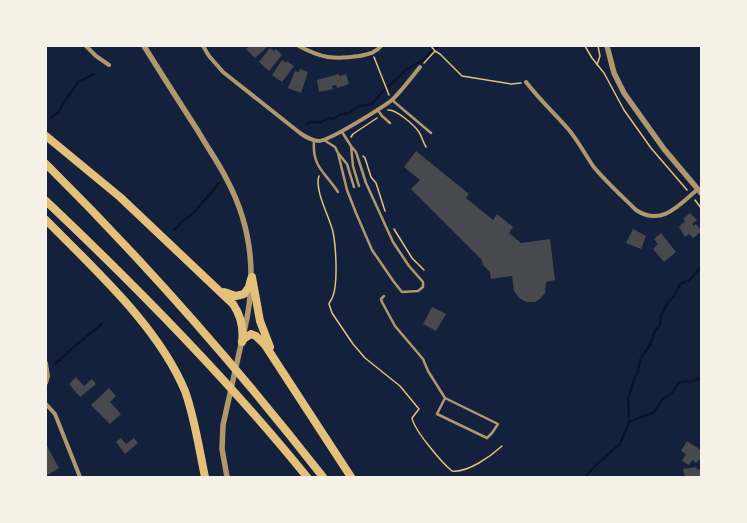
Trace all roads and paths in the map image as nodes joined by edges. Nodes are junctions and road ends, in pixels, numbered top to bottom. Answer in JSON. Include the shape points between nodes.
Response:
{"nodes":[{"id":1,"x":86,"y":46,"type":"edge"},
{"id":2,"x":144,"y":46,"type":"edge"},
{"id":3,"x":203,"y":46,"type":"edge"},
{"id":4,"x":299,"y":46,"type":"edge"},
{"id":5,"x":381,"y":46,"type":"edge"},
{"id":6,"x":431,"y":46,"type":"edge"},
{"id":7,"x":585,"y":46,"type":"edge"},
{"id":8,"x":598,"y":46,"type":"edge"},
{"id":9,"x":607,"y":46,"type":"edge"},
{"id":10,"x":435,"y":51,"type":"junction"},
{"id":11,"x":372,"y":54,"type":"junction"},
{"id":12,"x":109,"y":65,"type":"dead end"},
{"id":13,"x":597,"y":65,"type":"junction"},
{"id":14,"x":420,"y":67,"type":"joint"},
{"id":15,"x":526,"y":82,"type":"joint"},
{"id":16,"x":391,"y":100,"type":"junction"},
{"id":17,"x":377,"y":109,"type":"junction"},
{"id":18,"x":381,"y":115,"type":"junction"},
{"id":19,"x":390,"y":122,"type":"dead end"},
{"id":20,"x":342,"y":132,"type":"junction"},
{"id":21,"x":431,"y":133,"type":"dead end"},
{"id":22,"x":46,"y":136,"type":"edge"},
{"id":23,"x":314,"y":140,"type":"junction"},
{"id":24,"x":324,"y":140,"type":"junction"},
{"id":25,"x":352,"y":140,"type":"dead end"},
{"id":26,"x":351,"y":146,"type":"junction"},
{"id":27,"x":426,"y":147,"type":"dead end"},
{"id":28,"x":338,"y":153,"type":"junction"},
{"id":29,"x":361,"y":155,"type":"dead end"},
{"id":30,"x":46,"y":164,"type":"edge"},
{"id":31,"x":323,"y":172,"type":"junction"},
{"id":32,"x":359,"y":186,"type":"dead end"},
{"id":33,"x":354,"y":187,"type":"dead end"},
{"id":34,"x":688,"y":190,"type":"dead end"},
{"id":35,"x":699,"y":191,"type":"edge"},
{"id":36,"x":338,"y":192,"type":"dead end"},
{"id":37,"x":694,"y":198,"type":"dead end"},
{"id":38,"x":46,"y":201,"type":"edge"},
{"id":39,"x":701,"y":208,"type":"edge"},
{"id":40,"x":388,"y":217,"type":"dead end"},
{"id":41,"x":46,"y":220,"type":"edge"},
{"id":42,"x":393,"y":228,"type":"dead end"},
{"id":43,"x":424,"y":270,"type":"dead end"},
{"id":44,"x":252,"y":277,"type":"junction"},
{"id":45,"x":220,"y":290,"type":"junction"},
{"id":46,"x":384,"y":296,"type":"dead end"},
{"id":47,"x":242,"y":342,"type":"junction"},
{"id":48,"x":46,"y":363,"type":"edge"},
{"id":49,"x":278,"y":366,"type":"junction"},
{"id":50,"x":46,"y":383,"type":"edge"},
{"id":51,"x":445,"y":398,"type":"junction"},
{"id":52,"x":46,"y":404,"type":"edge"},
{"id":53,"x":502,"y":446,"type":"dead end"},
{"id":54,"x":80,"y":477,"type":"edge"},
{"id":55,"x":205,"y":477,"type":"edge"},
{"id":56,"x":227,"y":477,"type":"edge"},
{"id":57,"x":307,"y":477,"type":"edge"},
{"id":58,"x":324,"y":477,"type":"edge"},
{"id":59,"x":351,"y":477,"type":"edge"}],
"edges":[{"from":1,"to":12,"type":"street"},
{"from":2,"to":44,"type":"street","via":[[219,165],[234,194],[248,237]]},
{"from":3,"to":23,"type":"street","via":[[212,60],[232,80],[300,133]]},
{"from":4,"to":11,"type":"street","via":[[309,52],[335,59]]},
{"from":5,"to":11,"type":"street"},
{"from":6,"to":10,"type":"path"},
{"from":7,"to":13,"type":"path"},
{"from":8,"to":13,"type":"path","via":[[600,56]]},
{"from":9,"to":35,"type":"street","via":[[614,73],[624,93],[664,149]]},
{"from":10,"to":14,"type":"path"},
{"from":10,"to":15,"type":"path","via":[[462,76],[511,84]]},
{"from":11,"to":16,"type":"path"},
{"from":13,"to":34,"type":"path","via":[[651,148]]},
{"from":14,"to":16,"type":"street"},
{"from":15,"to":35,"type":"street","via":[[571,132],[603,177],[641,214],[654,217],[664,215]]},
{"from":16,"to":17,"type":"street"},
{"from":16,"to":21,"type":"lane"},
{"from":17,"to":18,"type":"lane"},
{"from":17,"to":20,"type":"street"},
{"from":18,"to":19,"type":"lane"},
{"from":18,"to":25,"type":"path","via":[[353,134]]},
{"from":18,"to":27,"type":"path","via":[[388,110],[396,111],[418,130]]},
{"from":20,"to":24,"type":"street"},
{"from":20,"to":26,"type":"lane"},
{"from":22,"to":45,"type":"highway","via":[[120,197]]},
{"from":23,"to":24,"type":"street"},
{"from":23,"to":31,"type":"lane","via":[[314,158]]},
{"from":24,"to":28,"type":"lane","via":[[335,147]]},
{"from":26,"to":28,"type":"lane","via":[[356,152],[366,183],[393,242],[423,282],[423,287],[418,292],[402,292],[372,250],[356,213]]},
{"from":26,"to":32,"type":"lane"},
{"from":28,"to":33,"type":"lane","via":[[347,164]]},
{"from":29,"to":40,"type":"path","via":[[366,158]]},
{"from":30,"to":58,"type":"highway","via":[[201,328]]},
{"from":31,"to":36,"type":"lane"},
{"from":31,"to":53,"type":"path","via":[[318,178],[318,184],[332,231],[336,268],[333,296],[329,304],[332,313],[365,358],[400,386],[419,409],[412,418],[414,425],[450,470],[456,472],[477,464]]},
{"from":37,"to":39,"type":"path"},
{"from":38,"to":57,"type":"highway","via":[[196,350]]},
{"from":41,"to":55,"type":"highway","via":[[134,312],[167,358],[185,392],[196,429]]},
{"from":42,"to":43,"type":"path","via":[[412,258]]},
{"from":44,"to":45,"type":"highway","via":[[247,291],[240,296],[232,296]]},
{"from":44,"to":47,"type":"street"},
{"from":44,"to":49,"type":"highway","via":[[260,321]]},
{"from":45,"to":47,"type":"highway","via":[[240,315]]},
{"from":46,"to":51,"type":"lane","via":[[382,302],[395,326],[423,359]]},
{"from":47,"to":49,"type":"highway","via":[[248,335],[256,336],[265,344]]},
{"from":47,"to":56,"type":"street","via":[[222,436]]},
{"from":48,"to":50,"type":"street"},
{"from":49,"to":59,"type":"highway"},
{"from":51,"to":51,"type":"lane","via":[[437,414],[487,438],[496,428],[498,424]]},
{"from":52,"to":54,"type":"street","via":[[55,414]]}]}
